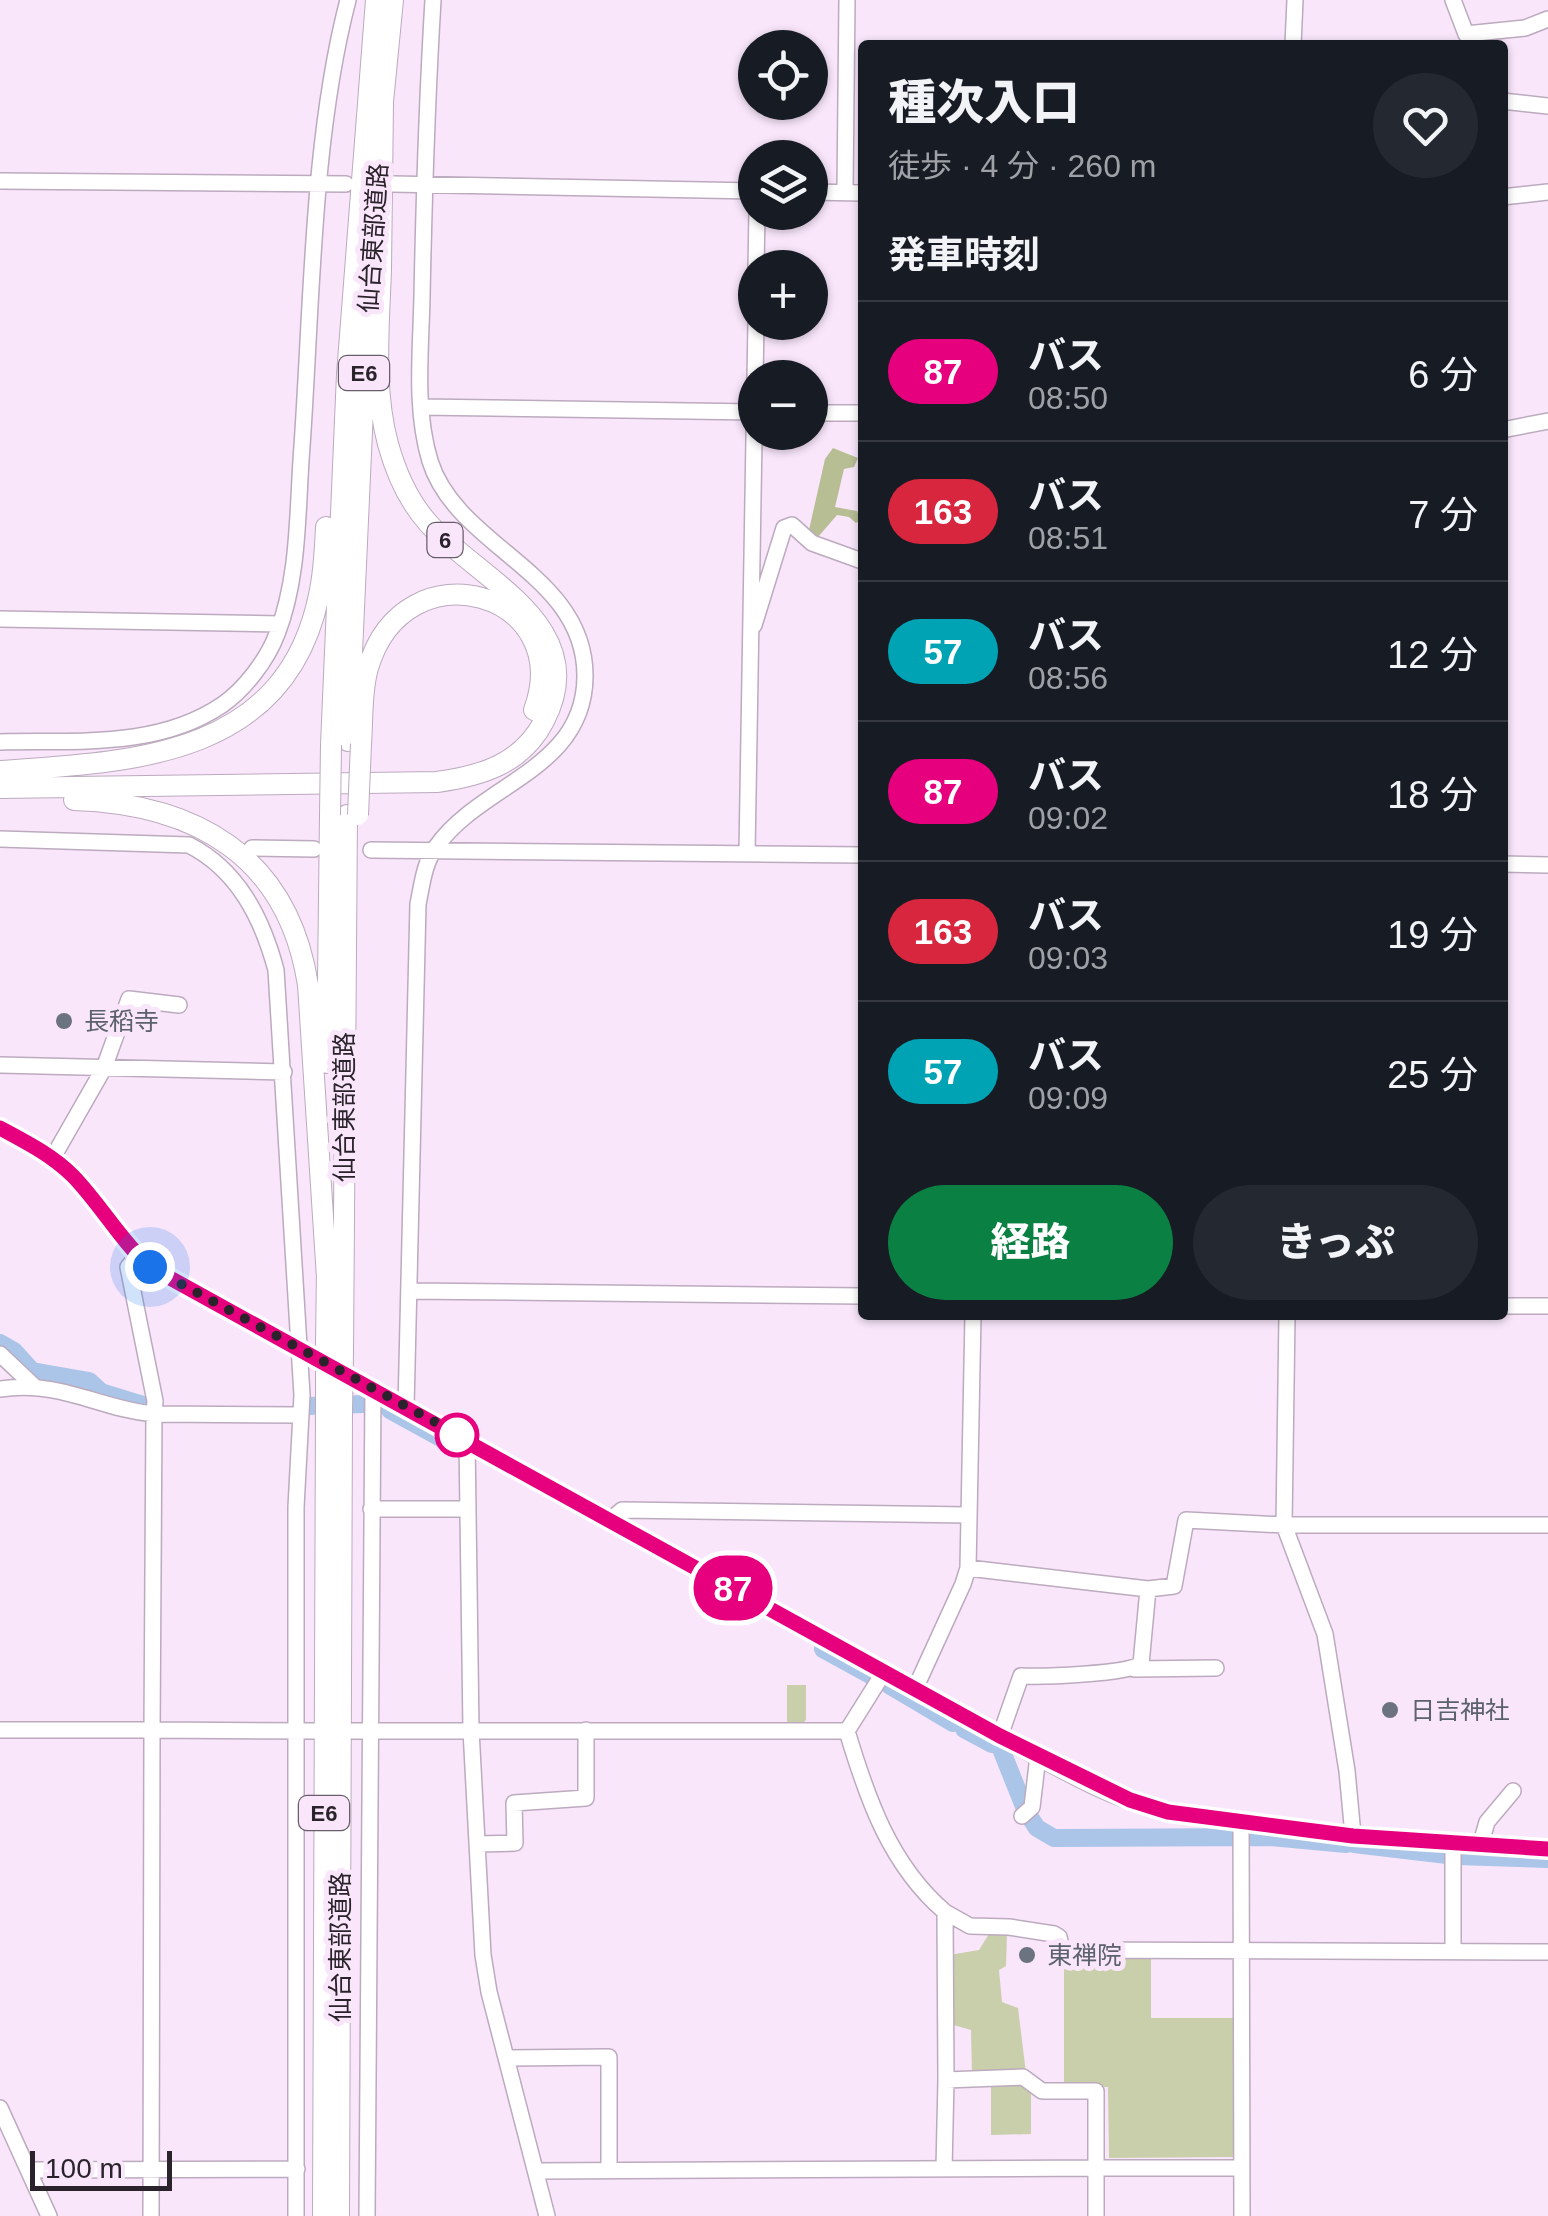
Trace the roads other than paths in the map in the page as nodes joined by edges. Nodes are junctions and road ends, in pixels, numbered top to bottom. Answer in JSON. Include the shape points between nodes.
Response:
{"nodes":[{"id":1,"x":348,"y":0,"type":"edge"},
{"id":2,"x":376,"y":0,"type":"edge"},
{"id":3,"x":393,"y":0,"type":"edge"},
{"id":4,"x":433,"y":0,"type":"edge"},
{"id":5,"x":847,"y":0,"type":"edge"},
{"id":6,"x":1295,"y":0,"type":"edge"},
{"id":7,"x":1452,"y":0,"type":"edge"},
{"id":8,"x":1548,"y":20,"type":"edge"},
{"id":9,"x":1293,"y":40,"type":"edge"},
{"id":10,"x":383,"y":102,"type":"junction"},
{"id":11,"x":1508,"y":102,"type":"edge"},
{"id":12,"x":1548,"y":106,"type":"edge"},
{"id":13,"x":0,"y":181,"type":"edge"},
{"id":14,"x":320,"y":184,"type":"junction"},
{"id":15,"x":346,"y":184,"type":"dead end"},
{"id":16,"x":392,"y":184,"type":"dead end"},
{"id":17,"x":423,"y":186,"type":"junction"},
{"id":18,"x":738,"y":191,"type":"edge"},
{"id":19,"x":828,"y":192,"type":"edge"},
{"id":20,"x":854,"y":192,"type":"edge"},
{"id":21,"x":1548,"y":192,"type":"edge"},
{"id":22,"x":1508,"y":197,"type":"edge"},
{"id":23,"x":354,"y":273,"type":"junction"},
{"id":24,"x":421,"y":407,"type":"junction"},
{"id":25,"x":738,"y":412,"type":"edge"},
{"id":26,"x":828,"y":412,"type":"edge"},
{"id":27,"x":858,"y":413,"type":"edge"},
{"id":28,"x":1548,"y":421,"type":"edge"},
{"id":29,"x":1508,"y":429,"type":"edge"},
{"id":30,"x":754,"y":450,"type":"edge"},
{"id":31,"x":858,"y":560,"type":"edge"},
{"id":32,"x":0,"y":619,"type":"edge"},
{"id":33,"x":280,"y":624,"type":"junction"},
{"id":34,"x":751,"y":627,"type":"junction"},
{"id":35,"x":0,"y":742,"type":"edge"},
{"id":36,"x":347,"y":745,"type":"junction"},
{"id":37,"x":0,"y":771,"type":"edge"},
{"id":38,"x":0,"y":779,"type":"edge"},
{"id":39,"x":0,"y":788,"type":"edge"},
{"id":40,"x":0,"y":798,"type":"edge"},
{"id":41,"x":345,"y":815,"type":"junction"},
{"id":42,"x":0,"y":840,"type":"edge"},
{"id":43,"x":252,"y":848,"type":"dead end"},
{"id":44,"x":314,"y":849,"type":"dead end"},
{"id":45,"x":371,"y":850,"type":"dead end"},
{"id":46,"x":434,"y":850,"type":"junction"},
{"id":47,"x":747,"y":853,"type":"junction"},
{"id":48,"x":858,"y":855,"type":"edge"},
{"id":49,"x":1508,"y":864,"type":"edge"},
{"id":50,"x":1548,"y":865,"type":"edge"},
{"id":51,"x":180,"y":1005,"type":"dead end"},
{"id":52,"x":0,"y":1065,"type":"edge"},
{"id":53,"x":104,"y":1068,"type":"junction"},
{"id":54,"x":284,"y":1072,"type":"junction"},
{"id":55,"x":0,"y":1128,"type":"edge"},
{"id":56,"x":52,"y":1159,"type":"junction"},
{"id":57,"x":138,"y":1256,"type":"junction"},
{"id":58,"x":326,"y":1278,"type":"junction"},
{"id":59,"x":411,"y":1291,"type":"junction"},
{"id":60,"x":858,"y":1296,"type":"edge"},
{"id":61,"x":1508,"y":1306,"type":"edge"},
{"id":62,"x":1548,"y":1306,"type":"edge"},
{"id":63,"x":973,"y":1320,"type":"edge"},
{"id":64,"x":1287,"y":1320,"type":"edge"},
{"id":65,"x":335,"y":1348,"type":"junction"},
{"id":66,"x":298,"y":1349,"type":"junction"},
{"id":67,"x":0,"y":1354,"type":"edge"},
{"id":68,"x":36,"y":1388,"type":"junction"},
{"id":69,"x":0,"y":1389,"type":"edge"},
{"id":70,"x":373,"y":1390,"type":"junction"},
{"id":71,"x":406,"y":1407,"type":"junction"},
{"id":72,"x":334,"y":1410,"type":"junction"},
{"id":73,"x":154,"y":1414,"type":"junction"},
{"id":74,"x":302,"y":1415,"type":"junction"},
{"id":75,"x":468,"y":1440,"type":"junction"},
{"id":76,"x":468,"y":1508,"type":"junction"},
{"id":77,"x":371,"y":1509,"type":"junction"},
{"id":78,"x":969,"y":1515,"type":"junction"},
{"id":79,"x":610,"y":1520,"type":"junction"},
{"id":80,"x":1284,"y":1525,"type":"junction"},
{"id":81,"x":1548,"y":1526,"type":"edge"},
{"id":82,"x":968,"y":1568,"type":"junction"},
{"id":83,"x":1148,"y":1589,"type":"junction"},
{"id":84,"x":1216,"y":1668,"type":"dead end"},
{"id":85,"x":1134,"y":1670,"type":"junction"},
{"id":86,"x":884,"y":1672,"type":"junction"},
{"id":87,"x":915,"y":1689,"type":"junction"},
{"id":88,"x":0,"y":1730,"type":"edge"},
{"id":89,"x":152,"y":1730,"type":"junction"},
{"id":90,"x":297,"y":1730,"type":"junction"},
{"id":91,"x":471,"y":1730,"type":"junction"},
{"id":92,"x":586,"y":1730,"type":"junction"},
{"id":93,"x":315,"y":1731,"type":"dead end"},
{"id":94,"x":352,"y":1731,"type":"dead end"},
{"id":95,"x":369,"y":1731,"type":"junction"},
{"id":96,"x":848,"y":1731,"type":"junction"},
{"id":97,"x":1000,"y":1736,"type":"junction"},
{"id":98,"x":1038,"y":1756,"type":"junction"},
{"id":99,"x":1513,"y":1791,"type":"dead end"},
{"id":100,"x":1022,"y":1816,"type":"dead end"},
{"id":101,"x":1241,"y":1832,"type":"junction"},
{"id":102,"x":1353,"y":1836,"type":"junction"},
{"id":103,"x":477,"y":1844,"type":"junction"},
{"id":104,"x":1452,"y":1845,"type":"junction"},
{"id":105,"x":1480,"y":1846,"type":"junction"},
{"id":106,"x":1548,"y":1849,"type":"edge"},
{"id":107,"x":945,"y":1912,"type":"junction"},
{"id":108,"x":1240,"y":1949,"type":"junction"},
{"id":109,"x":1453,"y":1952,"type":"junction"},
{"id":110,"x":1548,"y":1952,"type":"edge"},
{"id":111,"x":507,"y":2058,"type":"junction"},
{"id":112,"x":946,"y":2080,"type":"junction"},
{"id":113,"x":0,"y":2108,"type":"edge"},
{"id":114,"x":944,"y":2168,"type":"junction"},
{"id":115,"x":1096,"y":2168,"type":"junction"},
{"id":116,"x":1242,"y":2168,"type":"junction"},
{"id":117,"x":28,"y":2170,"type":"junction"},
{"id":118,"x":151,"y":2170,"type":"junction"},
{"id":119,"x":297,"y":2170,"type":"junction"},
{"id":120,"x":609,"y":2170,"type":"junction"},
{"id":121,"x":537,"y":2171,"type":"junction"},
{"id":122,"x":49,"y":2216,"type":"edge"},
{"id":123,"x":151,"y":2216,"type":"edge"},
{"id":124,"x":296,"y":2216,"type":"edge"},
{"id":125,"x":323,"y":2216,"type":"edge"},
{"id":126,"x":340,"y":2216,"type":"edge"},
{"id":127,"x":368,"y":2216,"type":"edge"},
{"id":128,"x":547,"y":2216,"type":"edge"},
{"id":129,"x":1096,"y":2216,"type":"edge"},
{"id":130,"x":1242,"y":2216,"type":"edge"}],
"edges":[{"from":1,"to":14,"type":"street","via":[[335,48]]},
{"from":2,"to":23,"type":"highway","name":"仙台東部道路","number":"E6"},
{"from":3,"to":10,"type":"highway","name":"仙台東部道路","number":"E6"},
{"from":4,"to":17,"type":"street"},
{"from":5,"to":20,"type":"street"},
{"from":6,"to":9,"type":"street"},
{"from":7,"to":8,"type":"street","via":[[1466,34]]},
{"from":10,"to":36,"type":"highway","name":"仙台東部道路","number":"E6"},
{"from":10,"to":39,"type":"highway","number":"6","via":[[380,375],[387,442],[428,523],[523,604],[545,636],[555,684],[547,716],[502,766],[437,782]]},
{"from":11,"to":12,"type":"street"},
{"from":13,"to":14,"type":"street"},
{"from":14,"to":15,"type":"street"},
{"from":14,"to":33,"type":"street","via":[[293,567]]},
{"from":16,"to":17,"type":"street"},
{"from":17,"to":18,"type":"street"},
{"from":17,"to":24,"type":"street"},
{"from":19,"to":20,"type":"street"},
{"from":21,"to":22,"type":"street"},
{"from":23,"to":36,"type":"highway","name":"仙台東部道路","number":"E6"},
{"from":23,"to":37,"type":"highway","via":[[342,312],[319,598],[283,676],[237,721],[181,748],[118,762]]},
{"from":24,"to":25,"type":"street"},
{"from":24,"to":46,"type":"street","via":[[432,466],[454,503],[554,596],[578,639],[585,675],[565,740],[461,819]]},
{"from":26,"to":27,"type":"street"},
{"from":28,"to":29,"type":"street"},
{"from":30,"to":34,"type":"street"},
{"from":31,"to":34,"type":"street","via":[[784,528]]},
{"from":32,"to":33,"type":"street"},
{"from":33,"to":35,"type":"street","via":[[243,686],[202,717],[120,739]]},
{"from":34,"to":47,"type":"street"},
{"from":36,"to":38,"type":"highway","number":"6","via":[[368,668],[388,627],[411,606],[452,593],[482,596],[526,629],[540,668],[535,709],[510,742],[470,765],[432,772]]},
{"from":36,"to":41,"type":"highway","name":"仙台東部道路","number":"E6"},
{"from":40,"to":58,"type":"highway","via":[[124,804],[181,818],[238,852],[281,903],[299,944],[310,999]]},
{"from":41,"to":58,"type":"highway","name":"仙台東部道路","number":"E6"},
{"from":41,"to":65,"type":"highway","name":"仙台東部道路","number":"E6"},
{"from":42,"to":54,"type":"street","via":[[203,848],[240,888],[268,939]]},
{"from":43,"to":44,"type":"street"},
{"from":45,"to":46,"type":"street"},
{"from":46,"to":47,"type":"street"},
{"from":46,"to":59,"type":"street","via":[[418,904]]},
{"from":47,"to":48,"type":"street"},
{"from":49,"to":50,"type":"street"},
{"from":51,"to":53,"type":"street","via":[[129,999]]},
{"from":52,"to":53,"type":"street"},
{"from":53,"to":54,"type":"street"},
{"from":53,"to":56,"type":"street"},
{"from":54,"to":66,"type":"street"},
{"from":55,"to":56,"type":"main road"},
{"from":56,"to":57,"type":"main road"},
{"from":57,"to":66,"type":"main road"},
{"from":57,"to":73,"type":"street","via":[[128,1266]]},
{"from":58,"to":65,"type":"highway","name":"仙台東部道路","number":"E6"},
{"from":59,"to":60,"type":"street"},
{"from":59,"to":71,"type":"street"},
{"from":61,"to":62,"type":"street"},
{"from":63,"to":78,"type":"street"},
{"from":64,"to":80,"type":"street"},
{"from":65,"to":72,"type":"highway","name":"仙台東部道路","number":"E6","bridge":true},
{"from":66,"to":70,"type":"main road"},
{"from":66,"to":74,"type":"street"},
{"from":67,"to":68,"type":"street"},
{"from":68,"to":69,"type":"street"},
{"from":68,"to":73,"type":"street"},
{"from":70,"to":71,"type":"main road"},
{"from":70,"to":77,"type":"street"},
{"from":71,"to":75,"type":"main road"},
{"from":72,"to":125,"type":"highway","name":"仙台東部道路","number":"E6"},
{"from":72,"to":126,"type":"highway","name":"仙台東部道路","number":"E6"},
{"from":73,"to":74,"type":"street"},
{"from":73,"to":89,"type":"street"},
{"from":74,"to":90,"type":"street"},
{"from":75,"to":76,"type":"street"},
{"from":75,"to":79,"type":"main road"},
{"from":76,"to":77,"type":"street"},
{"from":76,"to":91,"type":"street"},
{"from":77,"to":95,"type":"street"},
{"from":78,"to":79,"type":"street","via":[[622,1510]]},
{"from":78,"to":82,"type":"street"},
{"from":79,"to":86,"type":"main road"},
{"from":80,"to":81,"type":"street"},
{"from":80,"to":83,"type":"street","via":[[1186,1520],[1174,1586]]},
{"from":80,"to":102,"type":"street","via":[[1324,1634]]},
{"from":82,"to":83,"type":"street"},
{"from":82,"to":87,"type":"street"},
{"from":83,"to":85,"type":"street","via":[[1141,1664]]},
{"from":84,"to":85,"type":"street"},
{"from":85,"to":97,"type":"street","via":[[1021,1676]]},
{"from":86,"to":87,"type":"main road"},
{"from":86,"to":96,"type":"street"},
{"from":87,"to":97,"type":"main road"},
{"from":88,"to":89,"type":"street"},
{"from":89,"to":90,"type":"street"},
{"from":89,"to":118,"type":"street"},
{"from":90,"to":93,"type":"street"},
{"from":90,"to":119,"type":"street"},
{"from":91,"to":92,"type":"street"},
{"from":91,"to":95,"type":"street"},
{"from":91,"to":103,"type":"street"},
{"from":92,"to":96,"type":"street"},
{"from":92,"to":103,"type":"street","via":[[586,1798],[514,1803],[515,1843]]},
{"from":94,"to":95,"type":"street"},
{"from":95,"to":127,"type":"street"},
{"from":96,"to":107,"type":"street","via":[[888,1840]]},
{"from":97,"to":98,"type":"main road"},
{"from":98,"to":100,"type":"street","via":[[1032,1807]]},
{"from":98,"to":101,"type":"main road","via":[[1130,1800]]},
{"from":99,"to":105,"type":"street","via":[[1487,1822]]},
{"from":101,"to":102,"type":"main road"},
{"from":101,"to":108,"type":"street"},
{"from":102,"to":104,"type":"main road"},
{"from":103,"to":111,"type":"street","via":[[483,1955]]},
{"from":104,"to":105,"type":"main road"},
{"from":104,"to":109,"type":"street"},
{"from":105,"to":106,"type":"main road"},
{"from":107,"to":108,"type":"street","via":[[970,1926],[1054,1934],[1062,1950]]},
{"from":107,"to":112,"type":"street"},
{"from":108,"to":109,"type":"street"},
{"from":108,"to":116,"type":"street"},
{"from":109,"to":110,"type":"street"},
{"from":111,"to":120,"type":"street","via":[[609,2057]]},
{"from":111,"to":121,"type":"street"},
{"from":112,"to":114,"type":"street"},
{"from":112,"to":115,"type":"street","via":[[1023,2077],[1042,2092],[1096,2091]]},
{"from":113,"to":117,"type":"street"},
{"from":114,"to":115,"type":"street"},
{"from":114,"to":120,"type":"street"},
{"from":115,"to":116,"type":"street"},
{"from":115,"to":129,"type":"street"},
{"from":116,"to":130,"type":"street"},
{"from":117,"to":118,"type":"street"},
{"from":117,"to":122,"type":"street"},
{"from":118,"to":119,"type":"street"},
{"from":118,"to":123,"type":"street"},
{"from":119,"to":124,"type":"street"},
{"from":120,"to":121,"type":"street"},
{"from":121,"to":128,"type":"street"}]}
